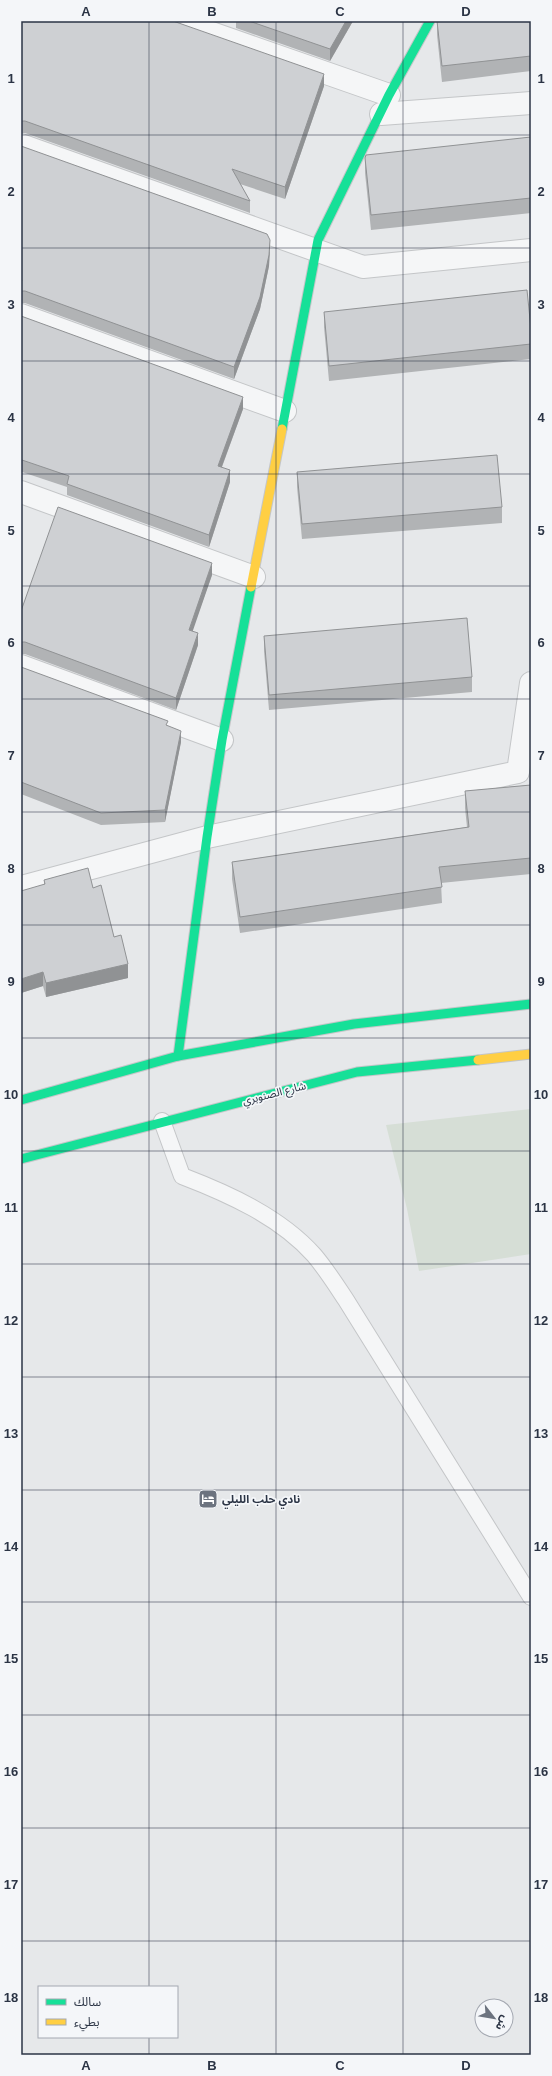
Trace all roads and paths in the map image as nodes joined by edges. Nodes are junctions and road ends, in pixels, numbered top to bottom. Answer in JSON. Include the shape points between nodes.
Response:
{"nodes":[{"id":1,"x":177,"y":21,"type":"edge"},
{"id":2,"x":430,"y":21,"type":"edge"},
{"id":3,"x":531,"y":103,"type":"edge"},
{"id":4,"x":385,"y":104,"type":"junction"},
{"id":5,"x":21,"y":145,"type":"edge"},
{"id":6,"x":316,"y":250,"type":"junction"},
{"id":7,"x":531,"y":250,"type":"edge"},
{"id":8,"x":21,"y":315,"type":"edge"},
{"id":9,"x":286,"y":411,"type":"junction"},
{"id":10,"x":21,"y":492,"type":"edge"},
{"id":11,"x":254,"y":577,"type":"junction"},
{"id":12,"x":21,"y":666,"type":"edge"},
{"id":13,"x":531,"y":683,"type":"edge"},
{"id":14,"x":222,"y":740,"type":"junction"},
{"id":15,"x":524,"y":771,"type":"edge"},
{"id":16,"x":207,"y":837,"type":"junction"},
{"id":17,"x":21,"y":887,"type":"edge"},
{"id":18,"x":531,"y":1004,"type":"edge"},
{"id":19,"x":531,"y":1054,"type":"edge"},
{"id":20,"x":178,"y":1056,"type":"junction"},
{"id":21,"x":21,"y":1100,"type":"edge"},
{"id":22,"x":162,"y":1120,"type":"junction"},
{"id":23,"x":21,"y":1159,"type":"edge"},
{"id":24,"x":531,"y":1597,"type":"edge"}],
"edges":[{"from":1,"to":4,"type":"street"},
{"from":2,"to":4,"type":"street"},
{"from":3,"to":4,"type":"street"},
{"from":4,"to":6,"type":"street","via":[[318,240]]},
{"from":5,"to":6,"type":"street"},
{"from":6,"to":7,"type":"street","via":[[363,267]]},
{"from":6,"to":9,"type":"street"},
{"from":8,"to":9,"type":"street"},
{"from":9,"to":11,"type":"street"},
{"from":10,"to":11,"type":"street"},
{"from":11,"to":14,"type":"street"},
{"from":12,"to":14,"type":"street"},
{"from":13,"to":15,"type":"street"},
{"from":14,"to":16,"type":"street"},
{"from":15,"to":16,"type":"street"},
{"from":16,"to":17,"type":"street"},
{"from":16,"to":20,"type":"street"},
{"from":18,"to":20,"type":"street","via":[[354,1024]]},
{"from":19,"to":22,"type":"street","name":"شارع الصنوبري","via":[[357,1072]]},
{"from":20,"to":21,"type":"street"},
{"from":22,"to":23,"type":"street","name":"شارع الصنوبري"},
{"from":22,"to":24,"type":"lane","via":[[182,1176],[215,1188],[270,1217],[314,1255],[346,1300]]}]}
